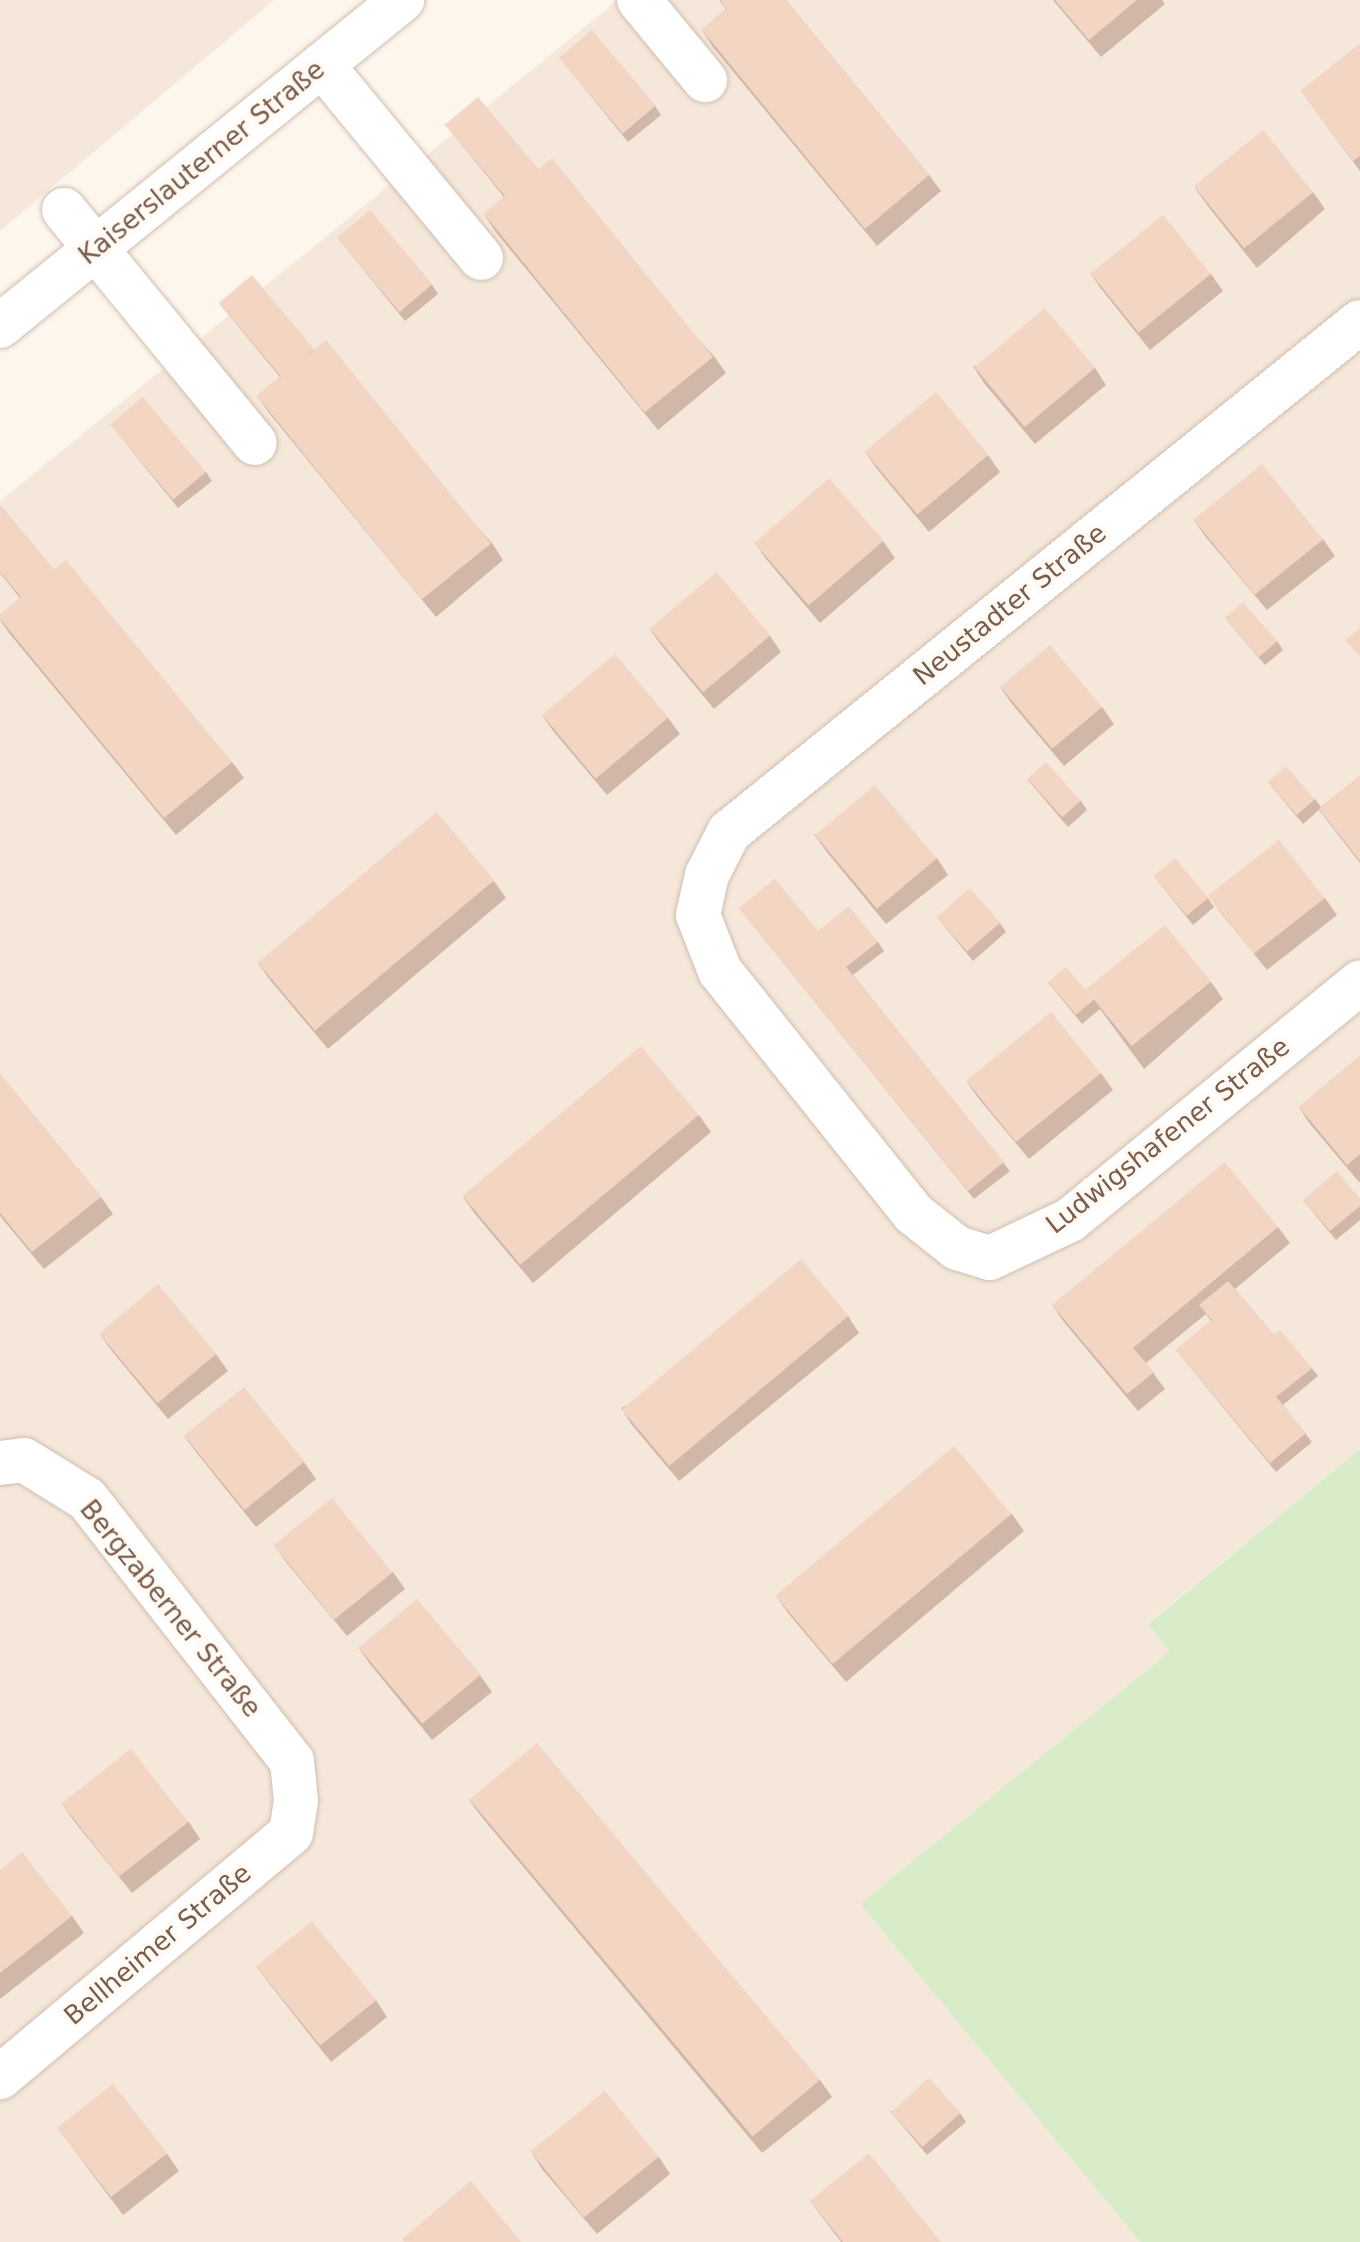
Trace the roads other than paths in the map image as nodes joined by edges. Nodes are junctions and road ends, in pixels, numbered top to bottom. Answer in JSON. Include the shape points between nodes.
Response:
{"nodes":[{"id":1,"x":402,"y":0,"type":"edge"},
{"id":2,"x":639,"y":0,"type":"edge"},
{"id":3,"x":322,"y":65,"type":"junction"},
{"id":4,"x":705,"y":80,"type":"dead end"},
{"id":5,"x":64,"y":210,"type":"dead end"},
{"id":6,"x":97,"y":250,"type":"junction"},
{"id":7,"x":481,"y":258,"type":"dead end"},
{"id":8,"x":1360,"y":322,"type":"edge"},
{"id":9,"x":0,"y":326,"type":"edge"},
{"id":10,"x":255,"y":443,"type":"dead end"},
{"id":11,"x":698,"y":915,"type":"joint"},
{"id":12,"x":1360,"y":983,"type":"edge"},
{"id":13,"x":0,"y":1463,"type":"edge"},
{"id":14,"x":296,"y":1801,"type":"joint"},
{"id":15,"x":0,"y":2077,"type":"edge"}],
"edges":[{"from":1,"to":3,"type":"street","name":"Kaiserslauterner Straße"},
{"from":2,"to":4,"type":"street"},
{"from":3,"to":6,"type":"street","name":"Kaiserslauterner Straße"},
{"from":3,"to":7,"type":"street"},
{"from":5,"to":6,"type":"street"},
{"from":6,"to":9,"type":"street","name":"Kaiserslauterner Straße"},
{"from":6,"to":10,"type":"street"},
{"from":8,"to":11,"type":"street","name":"Neustadter Straße","via":[[729,832],[707,875]]},
{"from":11,"to":12,"type":"street","name":"Ludwigshafener Straße","via":[[720,971],[913,1213],[957,1248],[990,1258],[1070,1220]]},
{"from":13,"to":14,"type":"street","name":"Bergzaberner Straße","via":[[24,1460],[87,1499],[292,1761]]},
{"from":14,"to":15,"type":"street","name":"Bellheimer Straße","via":[[291,1833]]}]}
